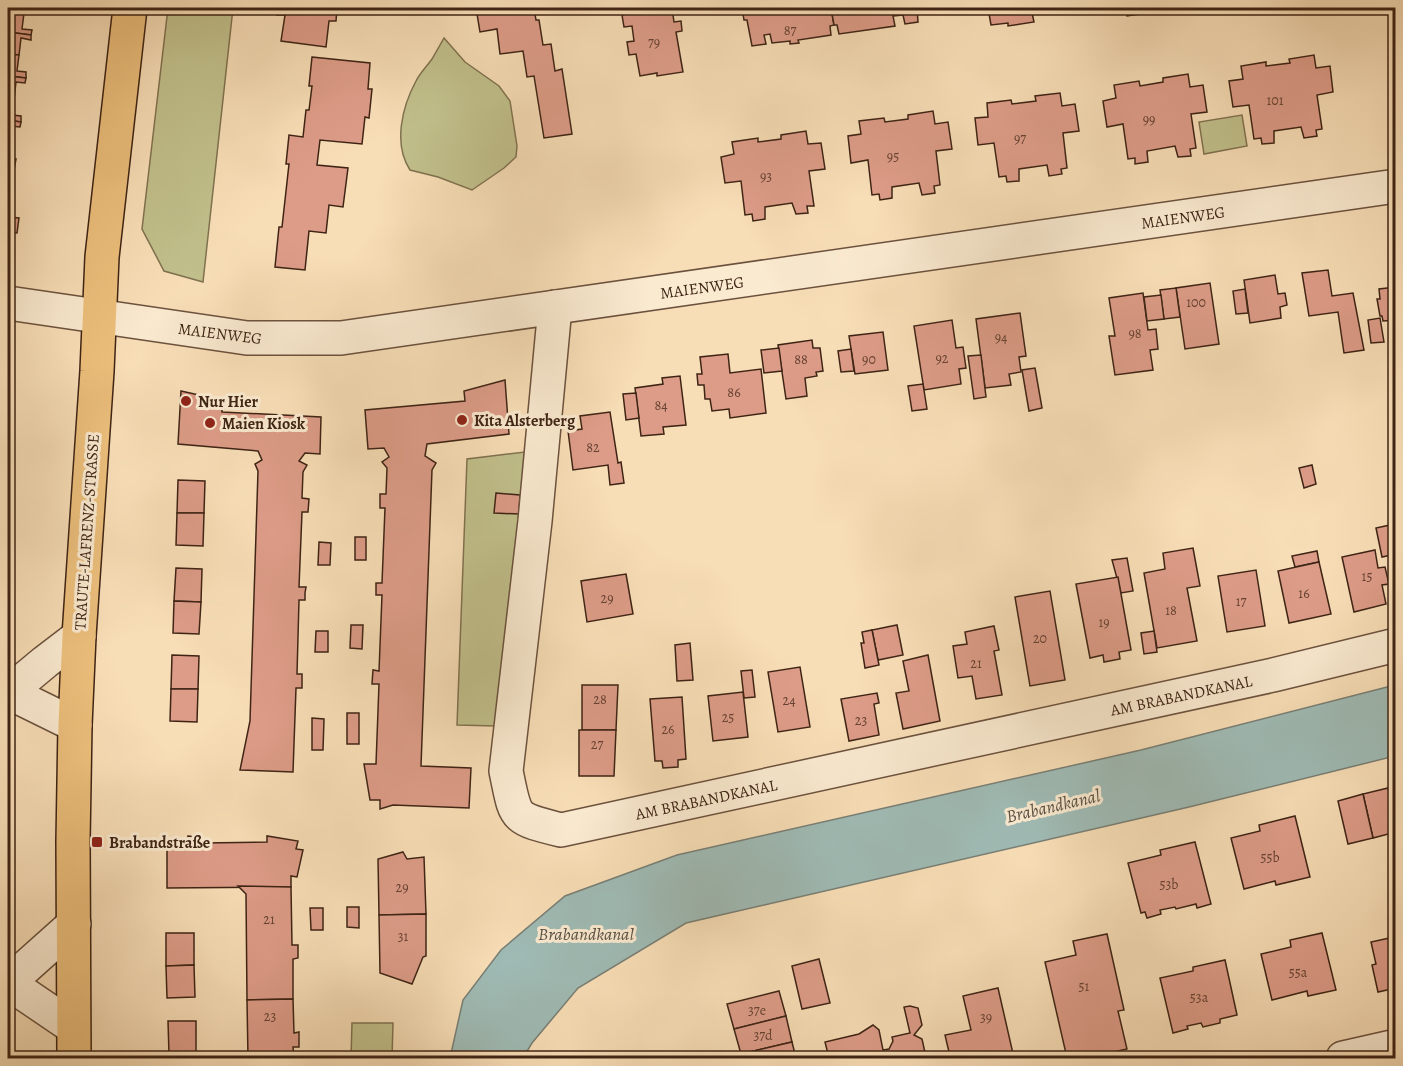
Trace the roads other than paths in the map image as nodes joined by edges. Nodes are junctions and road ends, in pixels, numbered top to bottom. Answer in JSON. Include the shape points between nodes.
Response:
{"nodes":[{"id":1,"x":130,"y":8,"type":"edge"},
{"id":2,"x":1395,"y":186,"type":"edge"},
{"id":3,"x":8,"y":303,"type":"edge"},
{"id":4,"x":555,"y":308,"type":"junction"},
{"id":5,"x":99,"y":317,"type":"junction"},
{"id":6,"x":79,"y":636,"type":"junction"},
{"id":7,"x":1395,"y":645,"type":"edge"},
{"id":8,"x":8,"y":692,"type":"edge"},
{"id":9,"x":75,"y":725,"type":"junction"},
{"id":10,"x":74,"y":924,"type":"junction"},
{"id":11,"x":8,"y":983,"type":"edge"},
{"id":12,"x":74,"y":1043,"type":"edge"},
{"id":13,"x":1395,"y":1046,"type":"edge"},
{"id":14,"x":1343,"y":1059,"type":"edge"}],
"edges":[{"from":1,"to":5,"type":"main road","name":"TRAUTE-LAFRENZ-STRASSE","via":[[104,232]]},
{"from":2,"to":4,"type":"street","name":"MAIENWEG"},
{"from":3,"to":5,"type":"street","name":"MAIENWEG"},
{"from":4,"to":5,"type":"street","name":"MAIENWEG","via":[[341,338],[291,339],[236,337]]},
{"from":4,"to":7,"type":"street","name":"AM BRABANDKANAL","via":[[506,771],[514,808],[526,821],[561,830]]},
{"from":5,"to":6,"type":"main road","name":"TRAUTE-LAFRENZ-STRASSE"},
{"from":6,"to":8,"type":"street"},
{"from":6,"to":9,"type":"main road","name":"TRAUTE-LAFRENZ-STRASSE"},
{"from":8,"to":9,"type":"street"},
{"from":9,"to":10,"type":"main road","name":"TRAUTE-LAFRENZ-STRASSE"},
{"from":10,"to":11,"type":"street"},
{"from":10,"to":12,"type":"main road","name":"TRAUTE-LAFRENZ-STRASSE"},
{"from":11,"to":12,"type":"street"},
{"from":13,"to":14,"type":"street"}]}
